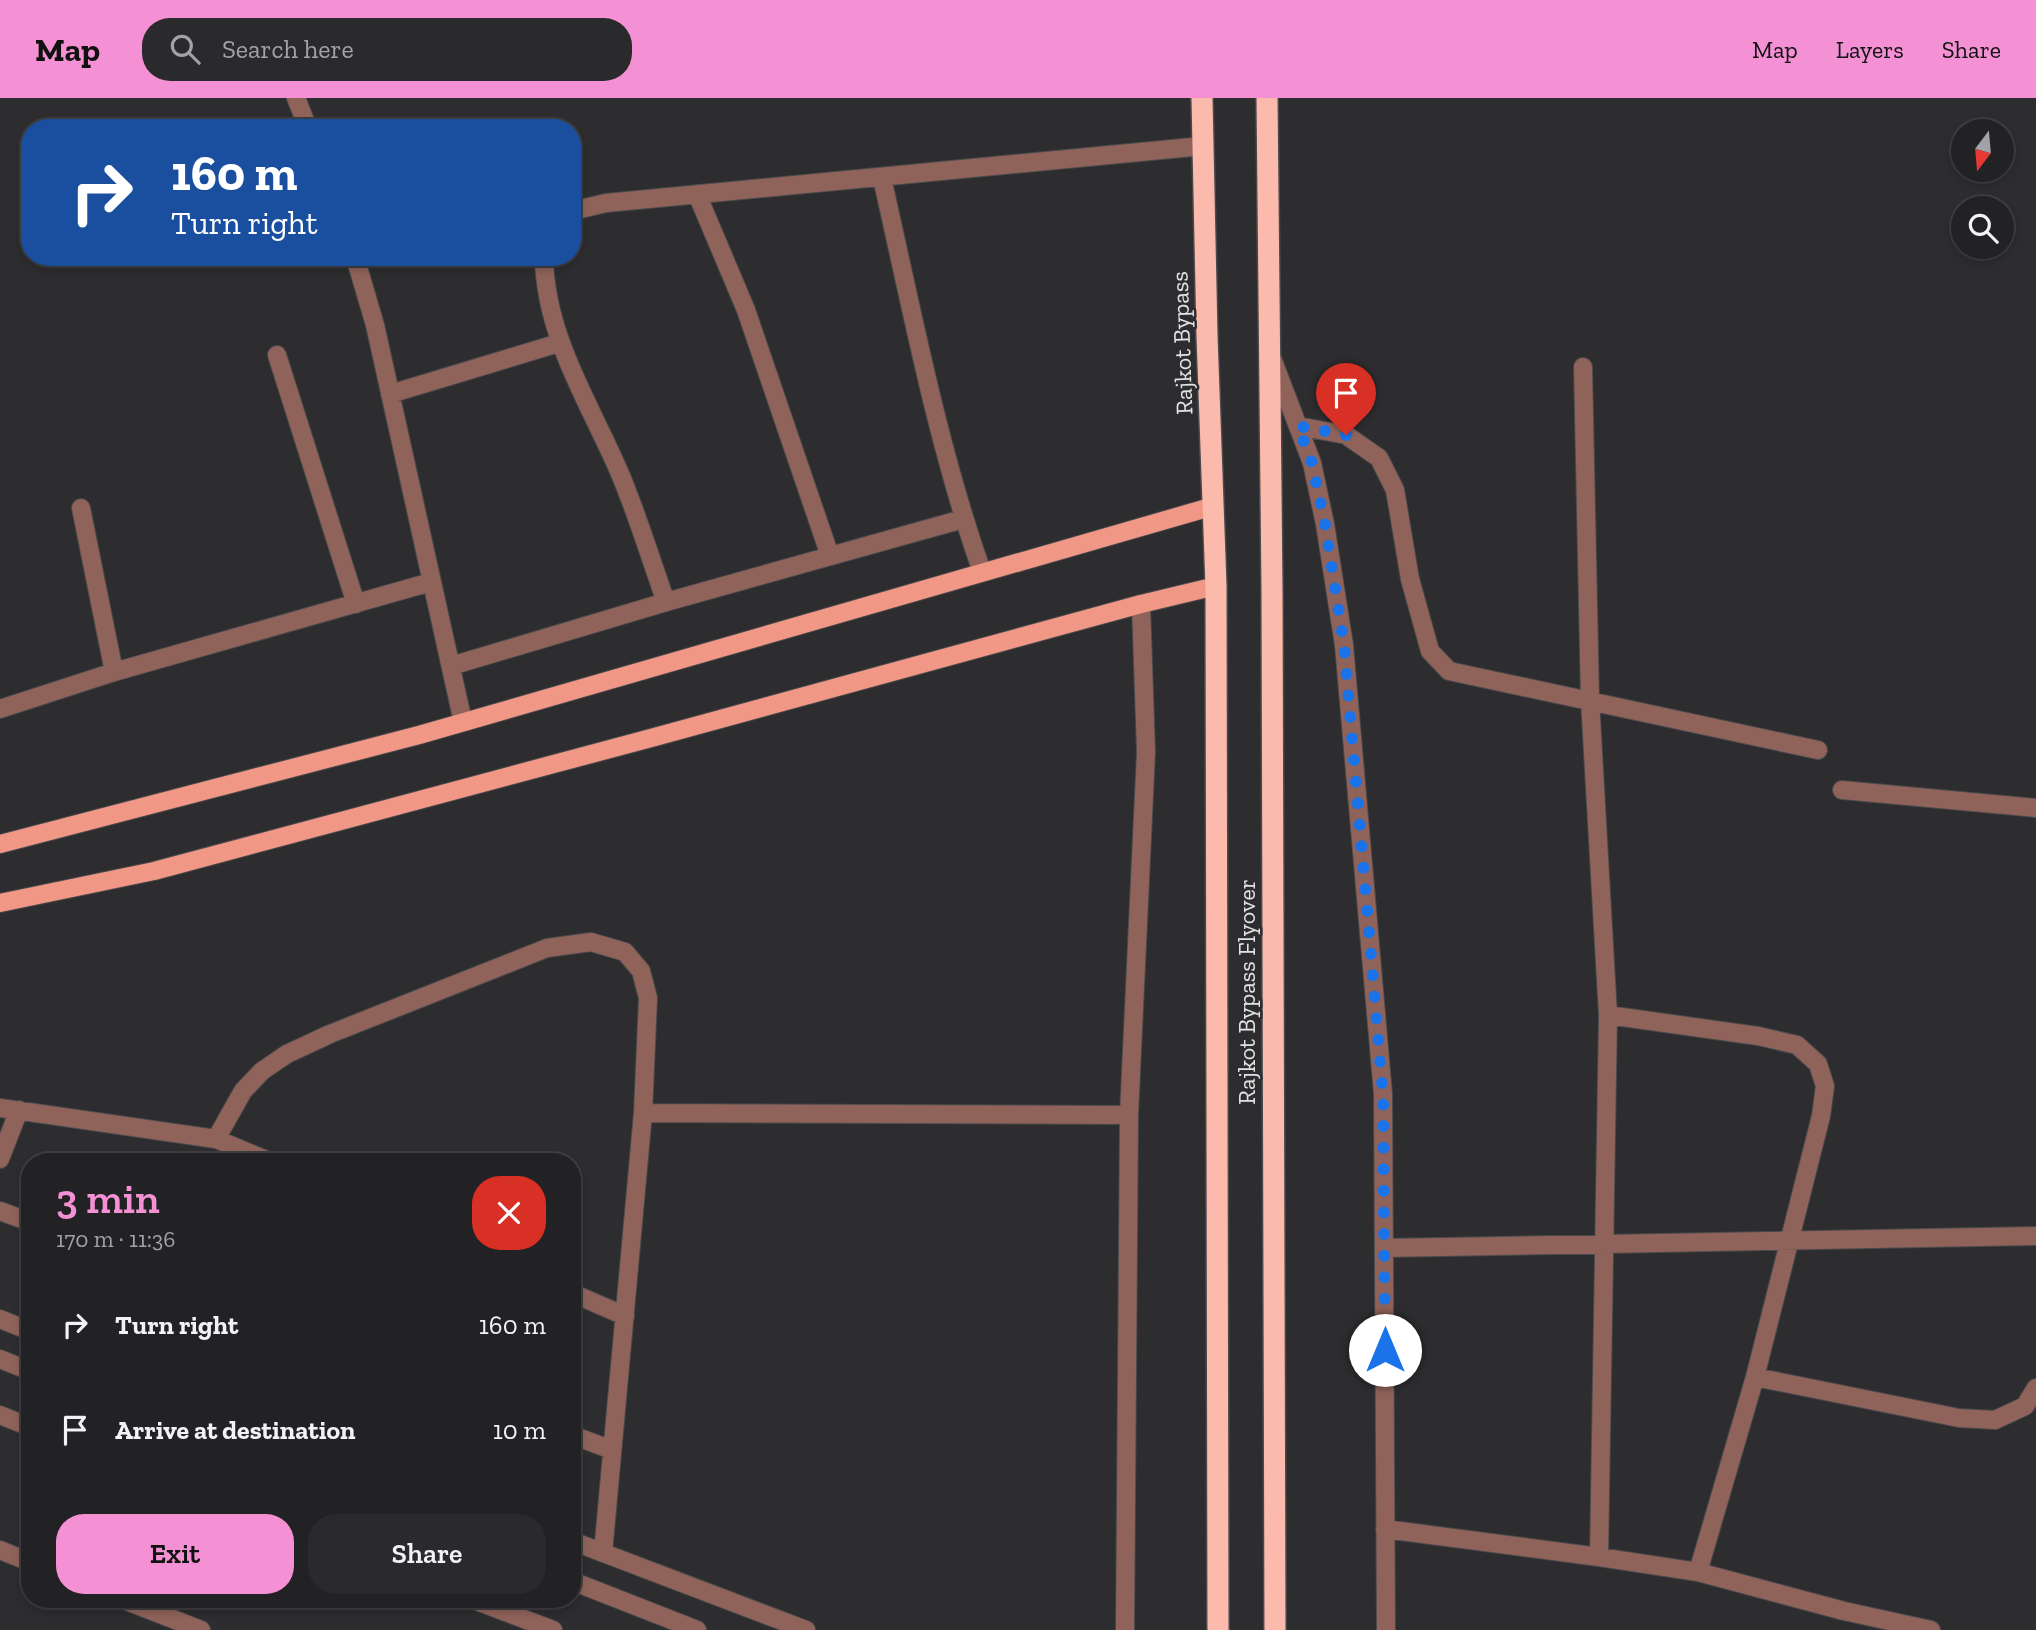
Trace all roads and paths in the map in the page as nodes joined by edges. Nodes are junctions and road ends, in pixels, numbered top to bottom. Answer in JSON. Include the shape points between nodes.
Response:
{"nodes":[{"id":1,"x":296,"y":98,"type":"edge"},
{"id":2,"x":1202,"y":98,"type":"edge"},
{"id":3,"x":1267,"y":98,"type":"edge"},
{"id":4,"x":304,"y":119,"type":"edge"},
{"id":5,"x":1203,"y":146,"type":"junction"},
{"id":6,"x":881,"y":178,"type":"junction"},
{"id":7,"x":697,"y":194,"type":"junction"},
{"id":8,"x":581,"y":209,"type":"edge"},
{"id":9,"x":358,"y":266,"type":"edge"},
{"id":10,"x":544,"y":266,"type":"edge"},
{"id":11,"x":559,"y":343,"type":"junction"},
{"id":12,"x":277,"y":355,"type":"dead end"},
{"id":13,"x":1270,"y":355,"type":"junction"},
{"id":14,"x":1583,"y":367,"type":"dead end"},
{"id":15,"x":390,"y":394,"type":"junction"},
{"id":16,"x":1298,"y":426,"type":"junction"},
{"id":17,"x":1214,"y":506,"type":"junction"},
{"id":18,"x":81,"y":508,"type":"dead end"},
{"id":19,"x":964,"y":519,"type":"junction"},
{"id":20,"x":830,"y":556,"type":"junction"},
{"id":21,"x":982,"y":572,"type":"junction"},
{"id":22,"x":431,"y":582,"type":"junction"},
{"id":23,"x":1216,"y":586,"type":"junction"},
{"id":24,"x":666,"y":601,"type":"junction"},
{"id":25,"x":356,"y":604,"type":"junction"},
{"id":26,"x":1141,"y":604,"type":"junction"},
{"id":27,"x":451,"y":666,"type":"junction"},
{"id":28,"x":114,"y":672,"type":"junction"},
{"id":29,"x":1590,"y":700,"type":"junction"},
{"id":30,"x":0,"y":709,"type":"edge"},
{"id":31,"x":463,"y":722,"type":"junction"},
{"id":32,"x":1818,"y":750,"type":"dead end"},
{"id":33,"x":1842,"y":790,"type":"dead end"},
{"id":34,"x":2036,"y":808,"type":"edge"},
{"id":35,"x":0,"y":844,"type":"edge"},
{"id":36,"x":0,"y":903,"type":"edge"},
{"id":37,"x":1608,"y":1015,"type":"junction"},
{"id":38,"x":0,"y":1108,"type":"edge"},
{"id":39,"x":19,"y":1110,"type":"junction"},
{"id":40,"x":642,"y":1113,"type":"junction"},
{"id":41,"x":1129,"y":1115,"type":"junction"},
{"id":42,"x":216,"y":1139,"type":"junction"},
{"id":43,"x":249,"y":1153,"type":"edge"},
{"id":44,"x":0,"y":1159,"type":"edge"},
{"id":45,"x":0,"y":1211,"type":"edge"},
{"id":46,"x":21,"y":1219,"type":"edge"},
{"id":47,"x":2036,"y":1236,"type":"edge"},
{"id":48,"x":1788,"y":1240,"type":"junction"},
{"id":49,"x":1605,"y":1243,"type":"junction"},
{"id":50,"x":1384,"y":1248,"type":"junction"},
{"id":51,"x":581,"y":1297,"type":"edge"},
{"id":52,"x":625,"y":1316,"type":"junction"},
{"id":53,"x":0,"y":1319,"type":"edge"},
{"id":54,"x":21,"y":1327,"type":"edge"},
{"id":55,"x":0,"y":1359,"type":"edge"},
{"id":56,"x":21,"y":1367,"type":"edge"},
{"id":57,"x":1755,"y":1377,"type":"junction"},
{"id":58,"x":2036,"y":1388,"type":"edge"},
{"id":59,"x":0,"y":1415,"type":"edge"},
{"id":60,"x":21,"y":1423,"type":"edge"},
{"id":61,"x":581,"y":1438,"type":"edge"},
{"id":62,"x":612,"y":1450,"type":"junction"},
{"id":63,"x":1385,"y":1530,"type":"junction"},
{"id":64,"x":581,"y":1544,"type":"edge"},
{"id":65,"x":0,"y":1550,"type":"edge"},
{"id":66,"x":603,"y":1553,"type":"junction"},
{"id":67,"x":1599,"y":1557,"type":"junction"},
{"id":68,"x":21,"y":1558,"type":"edge"},
{"id":69,"x":1698,"y":1572,"type":"junction"},
{"id":70,"x":581,"y":1585,"type":"edge"},
{"id":71,"x":145,"y":1608,"type":"edge"},
{"id":72,"x":495,"y":1608,"type":"edge"},
{"id":73,"x":201,"y":1630,"type":"edge"},
{"id":74,"x":553,"y":1630,"type":"edge"},
{"id":75,"x":697,"y":1630,"type":"edge"},
{"id":76,"x":806,"y":1630,"type":"edge"},
{"id":77,"x":1125,"y":1630,"type":"edge"},
{"id":78,"x":1218,"y":1630,"type":"edge"},
{"id":79,"x":1275,"y":1630,"type":"edge"},
{"id":80,"x":1386,"y":1630,"type":"edge"},
{"id":81,"x":1931,"y":1630,"type":"edge"}],
"edges":[{"from":1,"to":4,"type":"street"},
{"from":2,"to":5,"type":"highway","name":"Rajkot Bypass"},
{"from":3,"to":13,"type":"highway"},
{"from":5,"to":6,"type":"street"},
{"from":5,"to":17,"type":"highway","name":"Rajkot Bypass"},
{"from":6,"to":7,"type":"street"},
{"from":6,"to":19,"type":"street"},
{"from":7,"to":8,"type":"street"},
{"from":7,"to":20,"type":"street","via":[[746,310]]},
{"from":9,"to":15,"type":"street"},
{"from":10,"to":11,"type":"street"},
{"from":11,"to":15,"type":"street"},
{"from":11,"to":24,"type":"street","via":[[621,477]]},
{"from":12,"to":25,"type":"street"},
{"from":13,"to":16,"type":"street"},
{"from":13,"to":79,"type":"highway","name":"Rajkot Bypass Flyover"},
{"from":14,"to":29,"type":"street"},
{"from":15,"to":22,"type":"street"},
{"from":16,"to":29,"type":"street","via":[[1346,435],[1379,458],[1395,490],[1410,579],[1430,650],[1449,671]]},
{"from":16,"to":50,"type":"street","via":[[1312,463],[1325,524],[1344,645],[1383,1094]]},
{"from":17,"to":21,"type":"main road"},
{"from":17,"to":23,"type":"highway","name":"Rajkot Bypass"},
{"from":18,"to":28,"type":"street"},
{"from":19,"to":20,"type":"street"},
{"from":19,"to":21,"type":"street"},
{"from":20,"to":24,"type":"street"},
{"from":21,"to":31,"type":"main road"},
{"from":22,"to":25,"type":"street"},
{"from":22,"to":27,"type":"street"},
{"from":23,"to":26,"type":"main road"},
{"from":23,"to":78,"type":"highway","name":"Rajkot Bypass Flyover"},
{"from":24,"to":27,"type":"street"},
{"from":25,"to":28,"type":"street"},
{"from":26,"to":36,"type":"main road","via":[[167,868]]},
{"from":26,"to":41,"type":"street","via":[[1146,752]]},
{"from":27,"to":31,"type":"street"},
{"from":28,"to":30,"type":"street"},
{"from":29,"to":32,"type":"street"},
{"from":29,"to":37,"type":"street"},
{"from":31,"to":35,"type":"main road"},
{"from":33,"to":34,"type":"street"},
{"from":37,"to":48,"type":"street","via":[[1797,1045],[1818,1064],[1825,1086],[1821,1116]]},
{"from":37,"to":49,"type":"street"},
{"from":38,"to":39,"type":"street"},
{"from":39,"to":42,"type":"street"},
{"from":39,"to":44,"type":"street"},
{"from":40,"to":41,"type":"street"},
{"from":40,"to":42,"type":"street","via":[[648,998],[640,971],[625,951],[591,942],[547,948],[287,1054],[243,1091]]},
{"from":40,"to":52,"type":"street"},
{"from":41,"to":77,"type":"street"},
{"from":42,"to":43,"type":"street"},
{"from":45,"to":46,"type":"street"},
{"from":47,"to":48,"type":"street"},
{"from":48,"to":49,"type":"street"},
{"from":48,"to":57,"type":"street"},
{"from":49,"to":50,"type":"street"},
{"from":49,"to":67,"type":"street"},
{"from":50,"to":63,"type":"street"},
{"from":51,"to":52,"type":"street"},
{"from":52,"to":62,"type":"street"},
{"from":53,"to":54,"type":"street"},
{"from":55,"to":56,"type":"street"},
{"from":57,"to":58,"type":"street","via":[[1959,1418],[1995,1420],[2025,1406]]},
{"from":57,"to":69,"type":"street"},
{"from":59,"to":60,"type":"street"},
{"from":61,"to":62,"type":"street"},
{"from":62,"to":66,"type":"street"},
{"from":63,"to":67,"type":"street"},
{"from":63,"to":80,"type":"street"},
{"from":64,"to":66,"type":"street"},
{"from":65,"to":68,"type":"street"},
{"from":66,"to":76,"type":"street"},
{"from":67,"to":69,"type":"street"},
{"from":69,"to":81,"type":"street"},
{"from":70,"to":75,"type":"street"},
{"from":71,"to":73,"type":"street"},
{"from":72,"to":74,"type":"street"}]}
